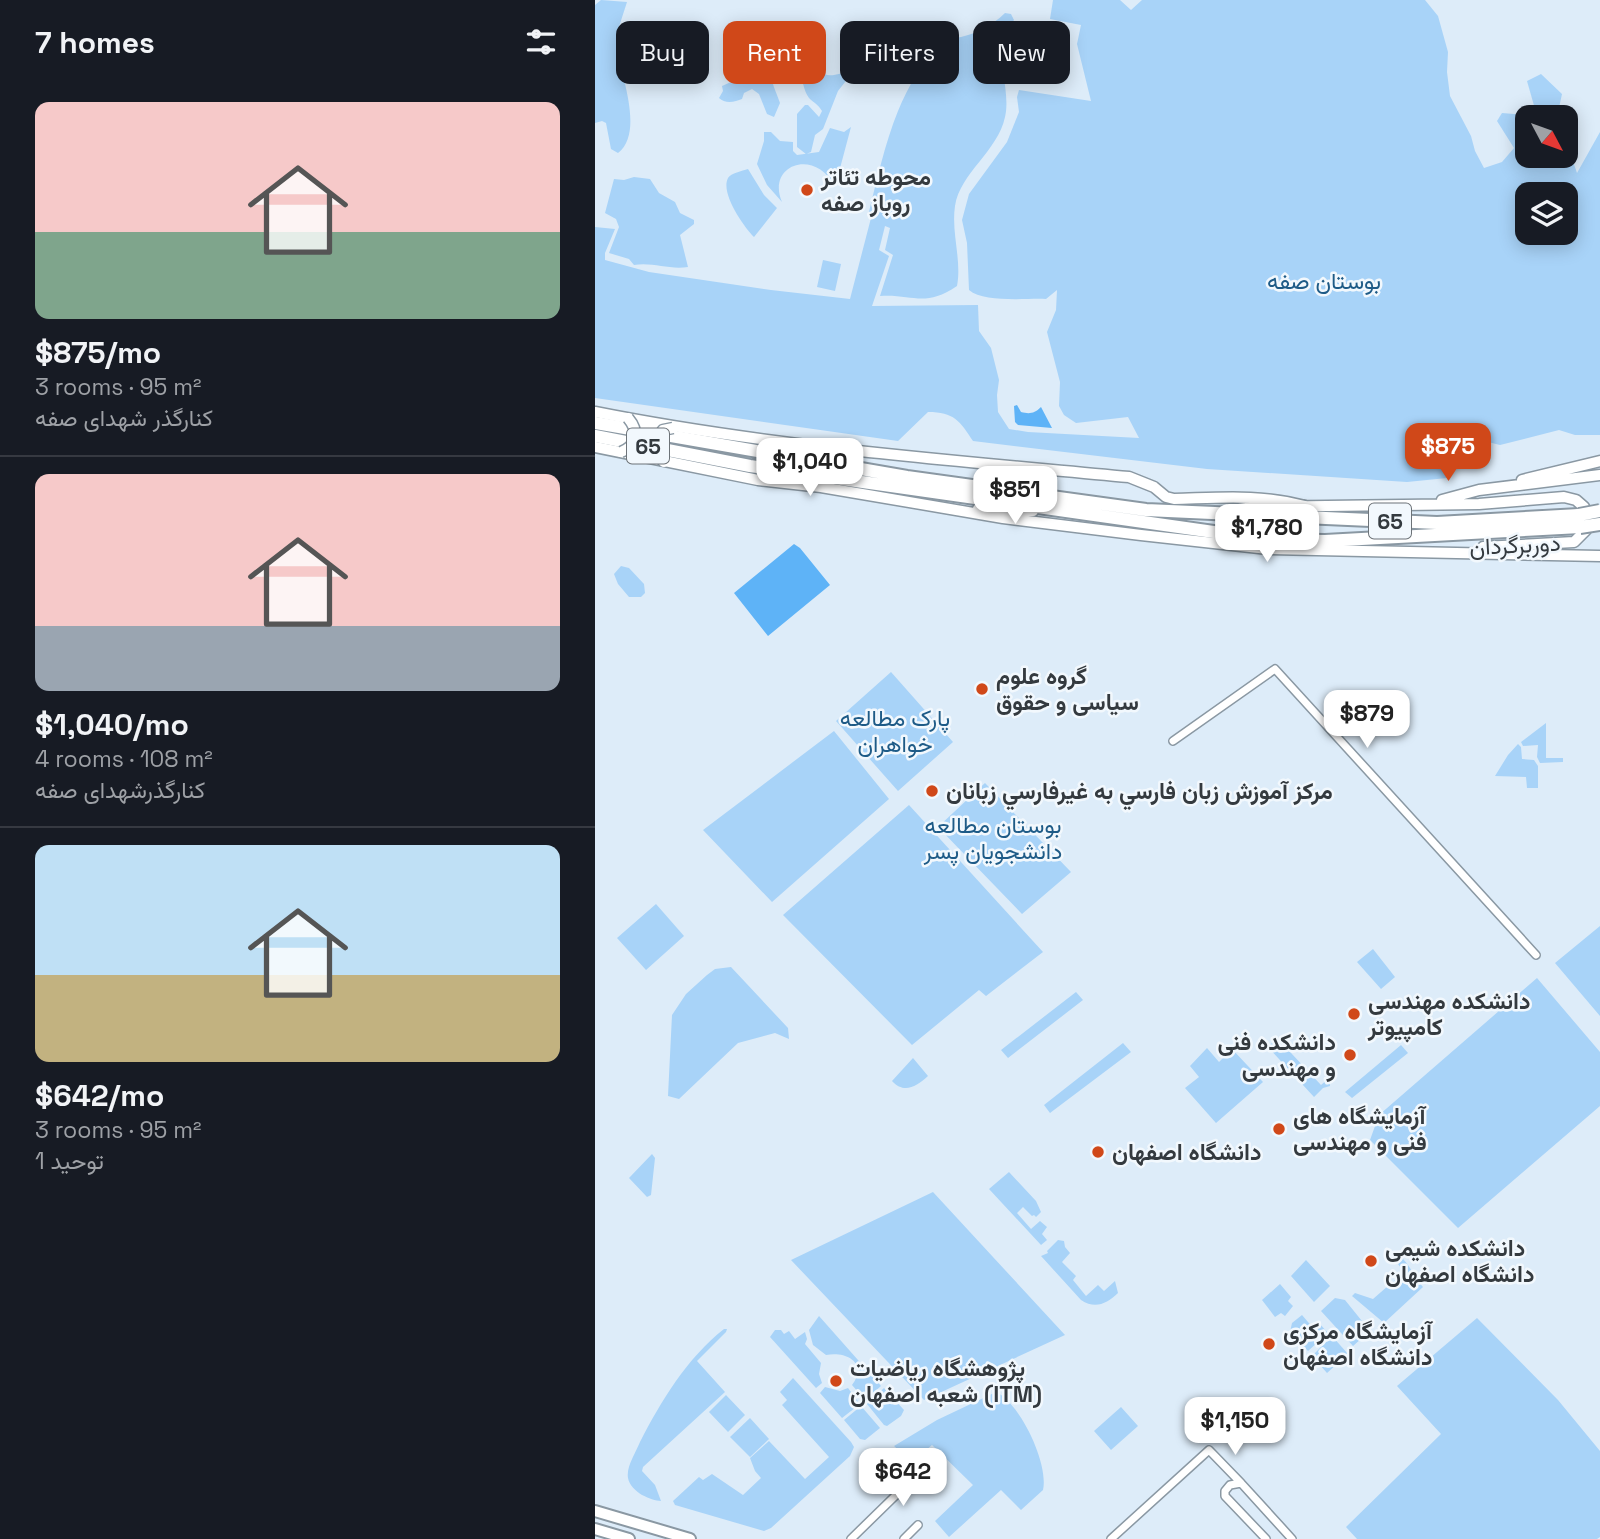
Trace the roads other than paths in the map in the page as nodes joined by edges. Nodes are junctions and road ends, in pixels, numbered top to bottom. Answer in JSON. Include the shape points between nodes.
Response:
{"nodes":[{"id":1,"x":595,"y":412,"type":"edge"},
{"id":2,"x":628,"y":418,"type":"junction"},
{"id":3,"x":595,"y":423,"type":"edge"},
{"id":4,"x":673,"y":428,"type":"junction"},
{"id":5,"x":595,"y":436,"type":"edge"},
{"id":6,"x":595,"y":447,"type":"edge"},
{"id":7,"x":621,"y":452,"type":"junction"},
{"id":8,"x":700,"y":456,"type":"junction"},
{"id":9,"x":1600,"y":461,"type":"edge"},
{"id":10,"x":664,"y":462,"type":"junction"},
{"id":11,"x":1600,"y":475,"type":"edge"},
{"id":12,"x":1479,"y":491,"type":"junction"},
{"id":13,"x":1425,"y":504,"type":"junction"},
{"id":14,"x":934,"y":506,"type":"junction"},
{"id":15,"x":1305,"y":506,"type":"junction"},
{"id":16,"x":1600,"y":511,"type":"edge"},
{"id":17,"x":1200,"y":514,"type":"junction"},
{"id":18,"x":1092,"y":516,"type":"junction"},
{"id":19,"x":1580,"y":521,"type":"junction"},
{"id":20,"x":1600,"y":524,"type":"edge"},
{"id":21,"x":1402,"y":550,"type":"junction"},
{"id":22,"x":1600,"y":556,"type":"edge"},
{"id":23,"x":1173,"y":741,"type":"dead end"},
{"id":24,"x":1536,"y":955,"type":"dead end"},
{"id":25,"x":935,"y":1457,"type":"dead end"},
{"id":26,"x":1241,"y":1483,"type":"junction"},
{"id":27,"x":595,"y":1511,"type":"edge"},
{"id":28,"x":918,"y":1525,"type":"dead end"},
{"id":29,"x":595,"y":1529,"type":"edge"},
{"id":30,"x":629,"y":1539,"type":"edge"},
{"id":31,"x":690,"y":1539,"type":"edge"},
{"id":32,"x":851,"y":1539,"type":"edge"},
{"id":33,"x":904,"y":1539,"type":"edge"},
{"id":34,"x":1111,"y":1539,"type":"edge"},
{"id":35,"x":1266,"y":1539,"type":"edge"},
{"id":36,"x":1292,"y":1539,"type":"edge"}],
"edges":[{"from":1,"to":2,"type":"main road"},
{"from":2,"to":4,"type":"main road"},
{"from":2,"to":7,"type":"main road","bridge":true,"via":[[636,439]]},
{"from":3,"to":17,"type":"highway","number":"65","via":[[907,477]]},
{"from":4,"to":10,"type":"main road","bridge":true,"via":[[663,430],[656,441],[657,454]]},
{"from":4,"to":15,"type":"main road","via":[[823,448],[1129,477],[1174,499],[1253,497]]},
{"from":5,"to":8,"type":"highway","number":"65"},
{"from":6,"to":7,"type":"main road"},
{"from":7,"to":10,"type":"main road"},
{"from":8,"to":14,"type":"main road"},
{"from":8,"to":18,"type":"highway","number":"65"},
{"from":9,"to":12,"type":"main road"},
{"from":10,"to":14,"type":"main road"},
{"from":11,"to":12,"type":"main road"},
{"from":12,"to":13,"type":"main road"},
{"from":13,"to":15,"type":"main road"},
{"from":13,"to":21,"type":"main road","name":"دوربرگردان","via":[[1564,497],[1576,500],[1587,513],[1586,530],[1568,543]]},
{"from":14,"to":18,"type":"main road"},
{"from":14,"to":21,"type":"main road","via":[[1268,549]]},
{"from":15,"to":17,"type":"main road"},
{"from":16,"to":19,"type":"highway","number":"65","bridge":true},
{"from":17,"to":19,"type":"highway","number":"65","via":[[1437,523]]},
{"from":18,"to":19,"type":"highway","number":"65","via":[[1270,540],[1325,541]]},
{"from":19,"to":20,"type":"highway","number":"65","bridge":true},
{"from":21,"to":22,"type":"main road"},
{"from":23,"to":24,"type":"street","via":[[1275,669]]},
{"from":25,"to":32,"type":"street"},
{"from":26,"to":34,"type":"street","via":[[1209,1450]]},
{"from":26,"to":35,"type":"street","via":[[1230,1485],[1225,1496]]},
{"from":26,"to":36,"type":"street"},
{"from":27,"to":31,"type":"main road"},
{"from":28,"to":33,"type":"street"},
{"from":29,"to":30,"type":"main road"}]}
